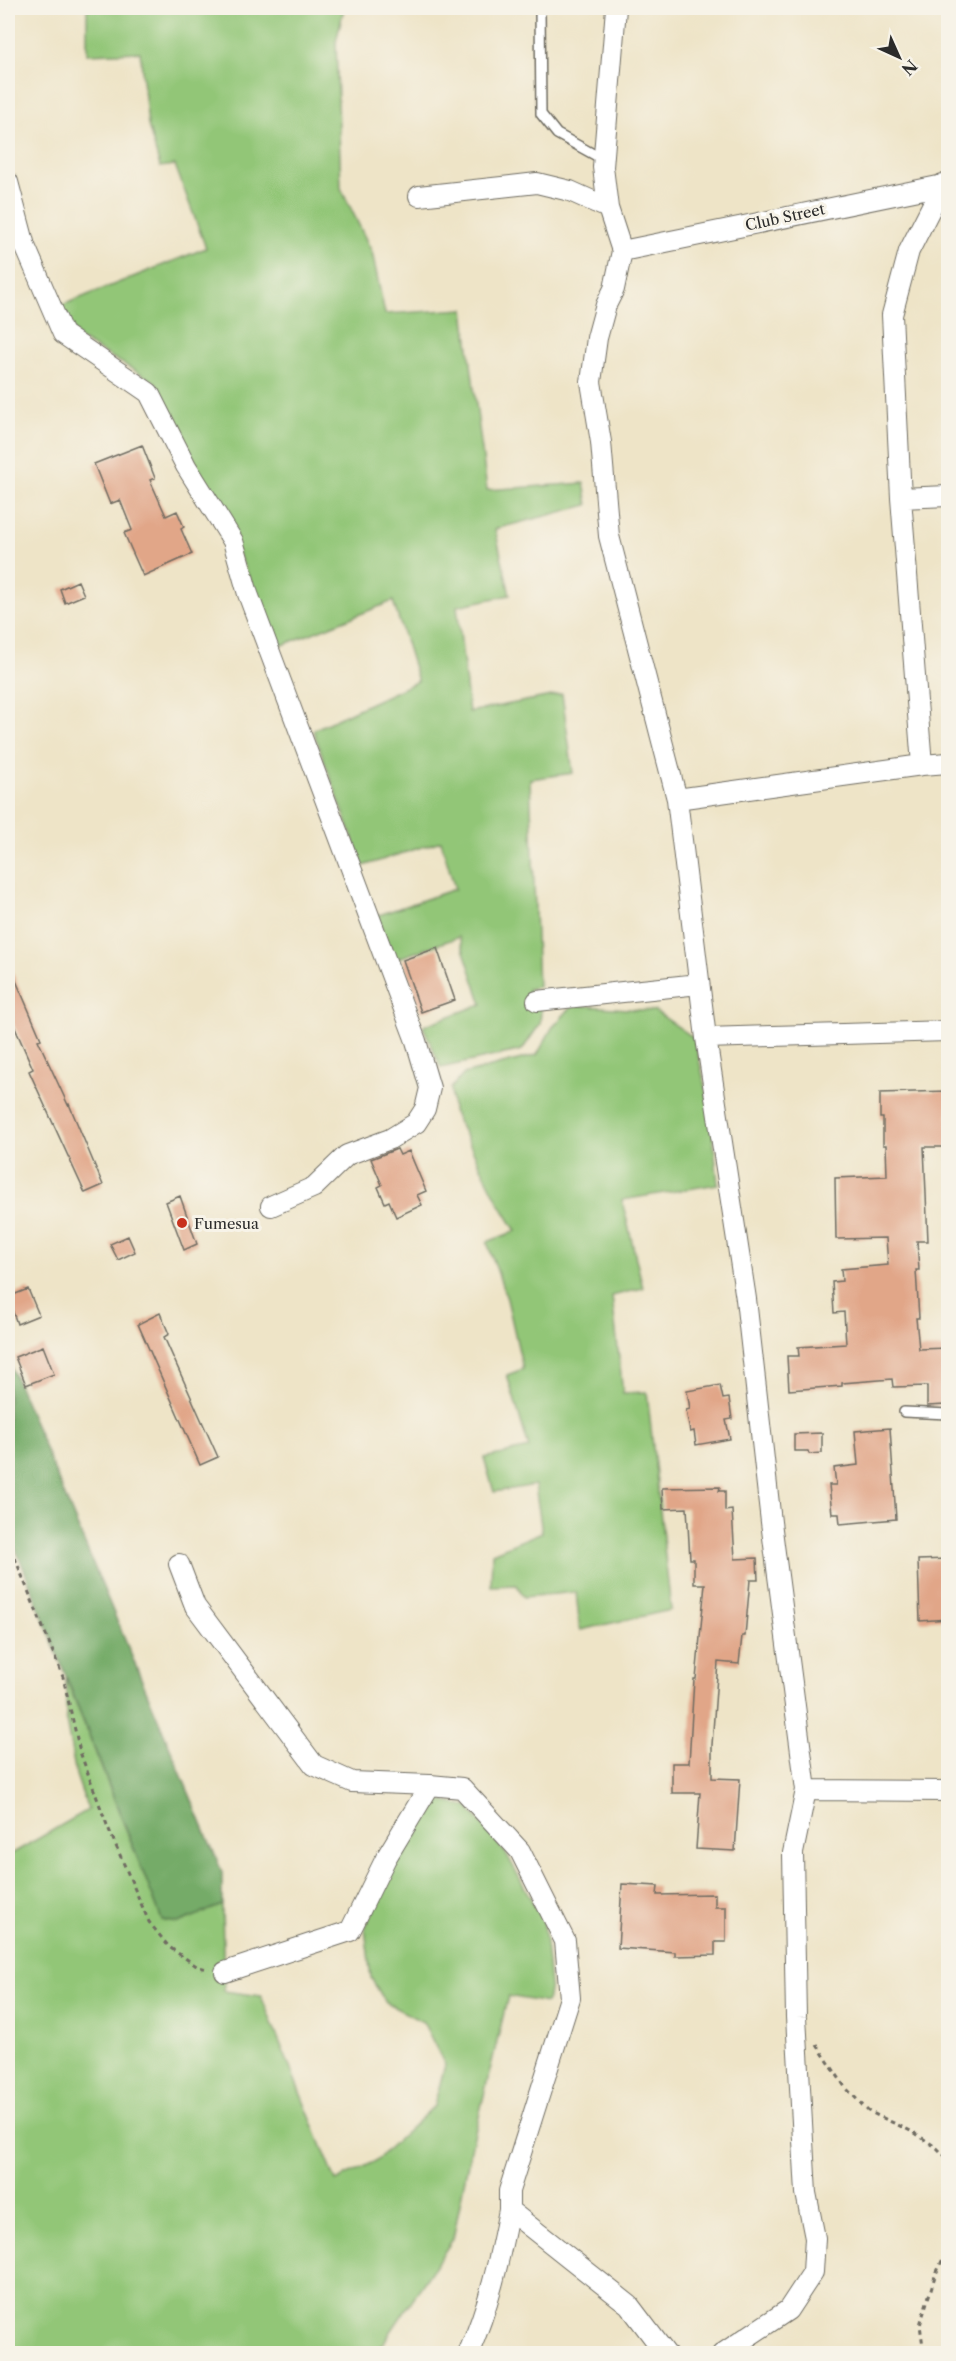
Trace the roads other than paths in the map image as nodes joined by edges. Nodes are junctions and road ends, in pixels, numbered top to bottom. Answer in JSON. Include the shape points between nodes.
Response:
{"nodes":[{"id":1,"x":540,"y":8,"type":"edge"},
{"id":2,"x":616,"y":8,"type":"edge"},
{"id":3,"x":603,"y":160,"type":"junction"},
{"id":4,"x":8,"y":182,"type":"edge"},
{"id":5,"x":946,"y":184,"type":"edge"},
{"id":6,"x":419,"y":196,"type":"dead end"},
{"id":7,"x":608,"y":208,"type":"junction"},
{"id":8,"x":622,"y":251,"type":"junction"},
{"id":9,"x":948,"y":496,"type":"edge"},
{"id":10,"x":901,"y":498,"type":"junction"},
{"id":11,"x":948,"y":763,"type":"edge"},
{"id":12,"x":922,"y":765,"type":"junction"},
{"id":13,"x":676,"y":799,"type":"junction"},
{"id":14,"x":699,"y":984,"type":"junction"},
{"id":15,"x":537,"y":1001,"type":"dead end"},
{"id":16,"x":948,"y":1031,"type":"edge"},
{"id":17,"x":706,"y":1038,"type":"junction"},
{"id":18,"x":271,"y":1206,"type":"dead end"},
{"id":19,"x":904,"y":1412,"type":"dead end"},
{"id":20,"x":948,"y":1414,"type":"edge"},
{"id":21,"x":179,"y":1564,"type":"dead end"},
{"id":22,"x":430,"y":1785,"type":"junction"},
{"id":23,"x":806,"y":1790,"type":"junction"},
{"id":24,"x":948,"y":1791,"type":"edge"},
{"id":25,"x":225,"y":1972,"type":"road end"},
{"id":26,"x":509,"y":2210,"type":"junction"},
{"id":27,"x":468,"y":2354,"type":"edge"},
{"id":28,"x":666,"y":2354,"type":"edge"},
{"id":29,"x":722,"y":2354,"type":"edge"}],
"edges":[{"from":1,"to":3,"type":"lane","via":[[541,114],[556,134]]},
{"from":2,"to":3,"type":"street"},
{"from":3,"to":7,"type":"street"},
{"from":4,"to":18,"type":"street","via":[[26,246],[63,334],[149,393],[186,465],[233,541],[248,594],[416,1041],[430,1088],[425,1110],[416,1124],[347,1155],[315,1187]]},
{"from":5,"to":8,"type":"street","name":"Club Street"},
{"from":5,"to":10,"type":"street","via":[[909,250],[892,315]]},
{"from":6,"to":7,"type":"street","via":[[537,183],[570,191]]},
{"from":7,"to":8,"type":"street"},
{"from":8,"to":13,"type":"street","via":[[597,338],[591,382],[609,536]]},
{"from":9,"to":10,"type":"street"},
{"from":10,"to":12,"type":"street"},
{"from":11,"to":12,"type":"street"},
{"from":12,"to":13,"type":"street"},
{"from":13,"to":14,"type":"street"},
{"from":14,"to":15,"type":"street"},
{"from":14,"to":17,"type":"street"},
{"from":16,"to":17,"type":"street"},
{"from":17,"to":23,"type":"street","via":[[746,1299]]},
{"from":19,"to":20,"type":"lane"},
{"from":21,"to":22,"type":"street","via":[[195,1606],[314,1765],[352,1782]]},
{"from":22,"to":25,"type":"street","via":[[386,1858],[350,1931]]},
{"from":22,"to":26,"type":"street","via":[[462,1788],[520,1851],[565,1941],[570,1998],[509,2191]]},
{"from":23,"to":24,"type":"street"},
{"from":23,"to":29,"type":"street","via":[[793,1853],[796,2017],[806,2193],[815,2238],[813,2272],[788,2310]]},
{"from":26,"to":27,"type":"street","via":[[483,2320]]},
{"from":26,"to":28,"type":"street","via":[[629,2305]]}]}
